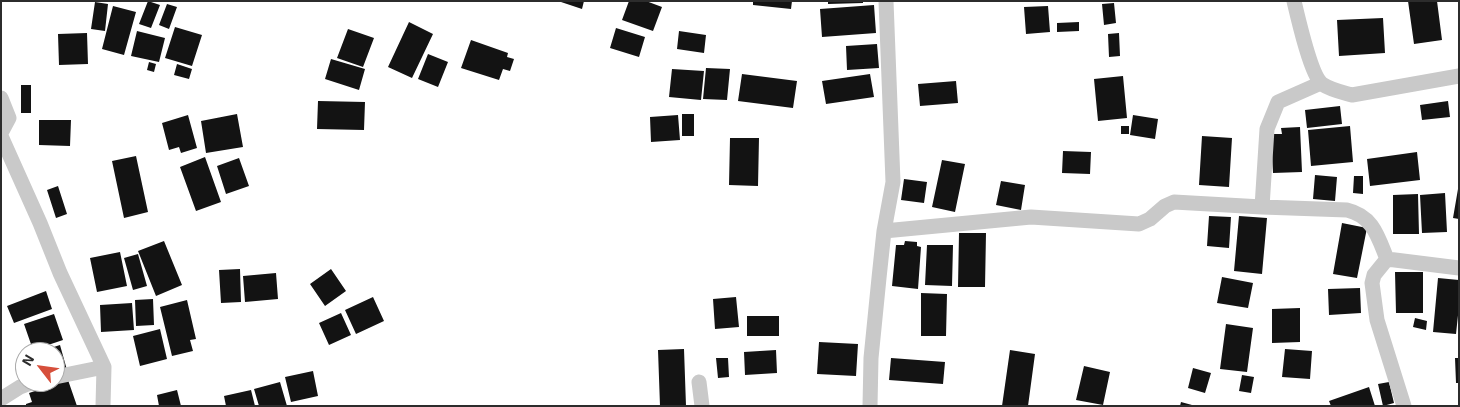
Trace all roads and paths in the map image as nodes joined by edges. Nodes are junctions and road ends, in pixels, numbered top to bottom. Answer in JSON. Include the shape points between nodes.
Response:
{"nodes":[{"id":1,"x":886,"y":1,"type":"edge"},
{"id":2,"x":1294,"y":1,"type":"edge"},
{"id":3,"x":1459,"y":76,"type":"edge"},
{"id":4,"x":1321,"y":83,"type":"junction"},
{"id":5,"x":1,"y":98,"type":"edge"},
{"id":6,"x":5,"y":120,"type":"edge"},
{"id":7,"x":1,"y":134,"type":"edge"},
{"id":8,"x":1262,"y":207,"type":"junction"},
{"id":9,"x":884,"y":231,"type":"junction"},
{"id":10,"x":1387,"y":259,"type":"junction"},
{"id":11,"x":1459,"y":268,"type":"edge"},
{"id":12,"x":104,"y":367,"type":"junction"},
{"id":13,"x":65,"y":375,"type":"edge"},
{"id":14,"x":699,"y":382,"type":"dead end"},
{"id":15,"x":15,"y":390,"type":"edge"},
{"id":16,"x":1,"y":398,"type":"edge"},
{"id":17,"x":103,"y":406,"type":"edge"},
{"id":18,"x":702,"y":406,"type":"edge"},
{"id":19,"x":870,"y":406,"type":"edge"},
{"id":20,"x":1404,"y":406,"type":"edge"}],
"edges":[{"from":1,"to":9,"type":"street","via":[[893,182]]},
{"from":2,"to":4,"type":"street","via":[[1314,71]]},
{"from":3,"to":4,"type":"street","via":[[1352,94],[1335,91]]},
{"from":4,"to":8,"type":"street","via":[[1278,102],[1267,129]]},
{"from":5,"to":6,"type":"street"},
{"from":6,"to":7,"type":"street"},
{"from":7,"to":12,"type":"street"},
{"from":8,"to":9,"type":"street","via":[[1174,202],[1140,224],[1031,217]]},
{"from":8,"to":10,"type":"street","via":[[1355,212],[1370,222]]},
{"from":9,"to":19,"type":"street","via":[[871,358]]},
{"from":10,"to":11,"type":"street"},
{"from":10,"to":20,"type":"street","via":[[1374,274],[1372,283],[1377,320]]},
{"from":12,"to":13,"type":"street"},
{"from":12,"to":17,"type":"street"},
{"from":14,"to":18,"type":"street"},
{"from":15,"to":16,"type":"street"}]}
